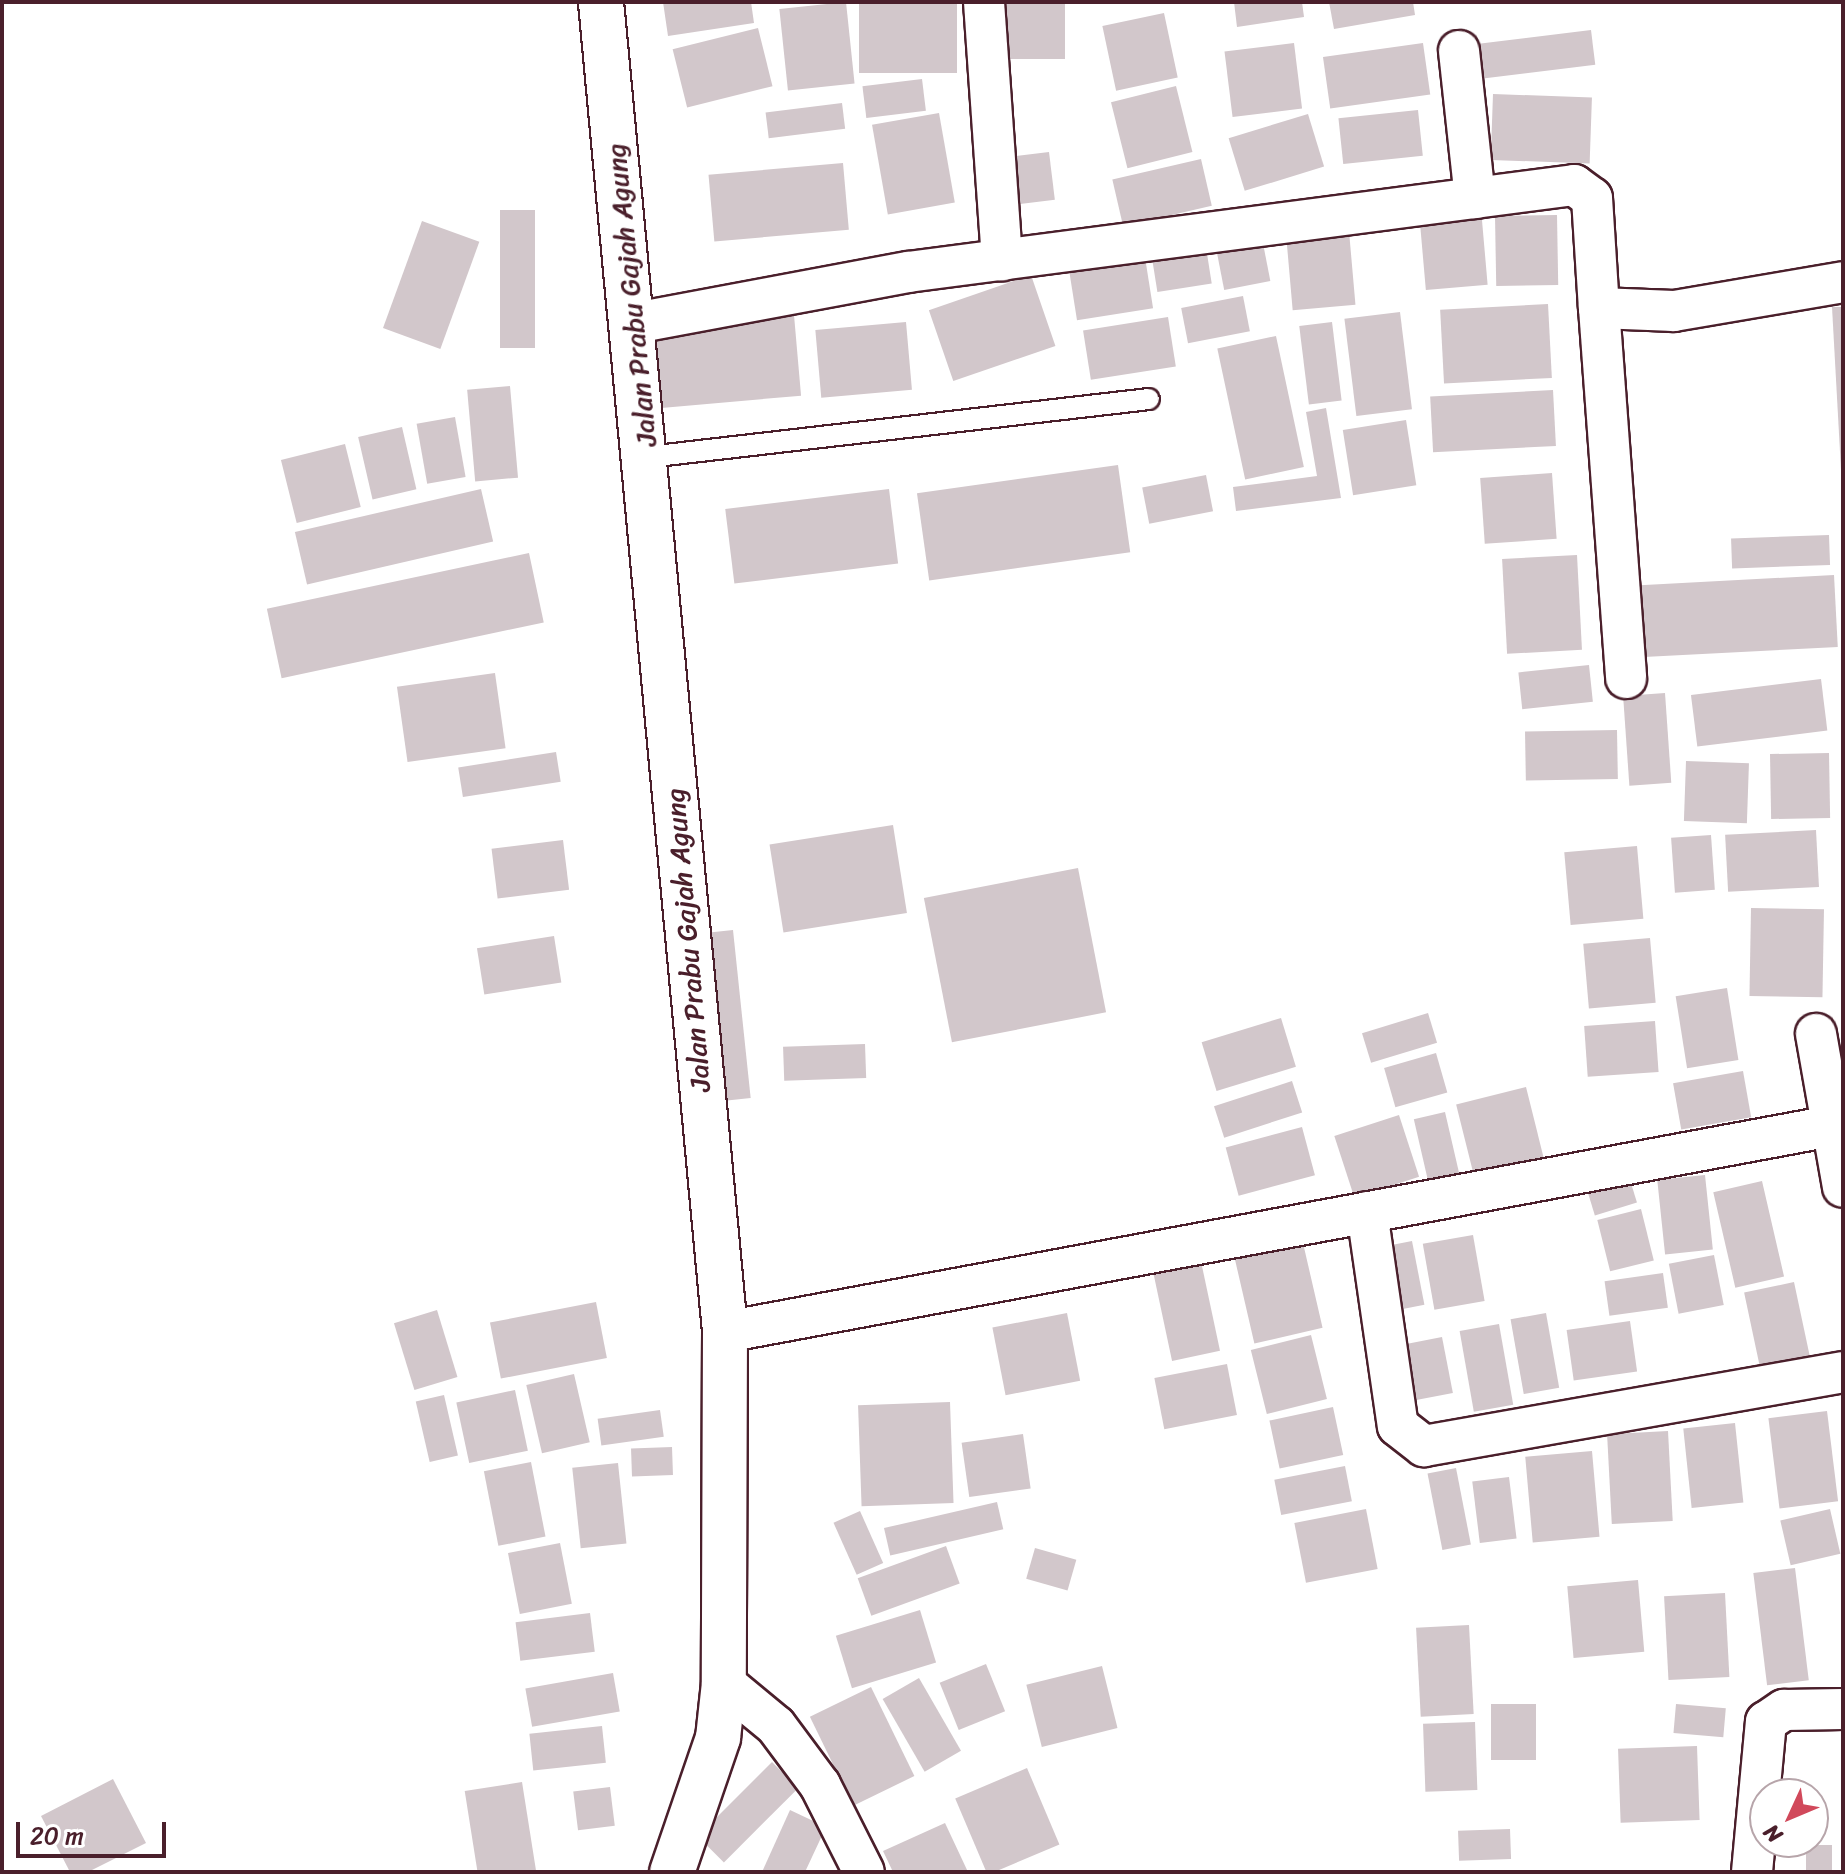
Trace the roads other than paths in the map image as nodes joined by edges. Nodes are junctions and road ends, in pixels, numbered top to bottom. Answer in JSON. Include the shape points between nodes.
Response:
{"nodes":[{"id":1,"x":601,"y":2,"type":"edge"},
{"id":2,"x":984,"y":2,"type":"edge"},
{"id":3,"x":1459,"y":51,"type":"dead end"},
{"id":4,"x":1475,"y":198,"type":"junction"},
{"id":5,"x":1002,"y":260,"type":"junction"},
{"id":6,"x":1843,"y":282,"type":"edge"},
{"id":7,"x":1599,"y":308,"type":"junction"},
{"id":8,"x":630,"y":324,"type":"junction"},
{"id":9,"x":1149,"y":399,"type":"dead end"},
{"id":10,"x":648,"y":457,"type":"junction"},
{"id":11,"x":1626,"y":678,"type":"dead end"},
{"id":12,"x":1816,"y":1034,"type":"dead end"},
{"id":13,"x":1831,"y":1126,"type":"junction"},
{"id":14,"x":1843,"y":1187,"type":"edge"},
{"id":15,"x":1367,"y":1212,"type":"junction"},
{"id":16,"x":725,"y":1332,"type":"junction"},
{"id":17,"x":1843,"y":1372,"type":"edge"},
{"id":18,"x":724,"y":1683,"type":"junction"},
{"id":19,"x":1843,"y":1709,"type":"edge"},
{"id":20,"x":672,"y":1872,"type":"edge"},
{"id":21,"x":864,"y":1872,"type":"edge"},
{"id":22,"x":1752,"y":1872,"type":"edge"}],
"edges":[{"from":1,"to":8,"type":"highway","name":"Jalan Prabu Gajah Agung"},
{"from":2,"to":5,"type":"street"},
{"from":3,"to":4,"type":"street"},
{"from":4,"to":5,"type":"street"},
{"from":4,"to":7,"type":"street","via":[[1574,185],[1587,191]]},
{"from":5,"to":8,"type":"street","via":[[801,289]]},
{"from":6,"to":7,"type":"street","via":[[1674,311]]},
{"from":7,"to":11,"type":"street"},
{"from":8,"to":10,"type":"highway","name":"Jalan Prabu Gajah Agung"},
{"from":9,"to":10,"type":"lane"},
{"from":10,"to":16,"type":"highway","name":"Jalan Prabu Gajah Agung"},
{"from":12,"to":13,"type":"street"},
{"from":13,"to":14,"type":"street"},
{"from":13,"to":15,"type":"street"},
{"from":15,"to":16,"type":"street"},
{"from":15,"to":17,"type":"street","via":[[1398,1426],[1424,1446]]},
{"from":16,"to":18,"type":"highway","name":"Jalan Prabu Gajah Agung"},
{"from":18,"to":20,"type":"highway","name":"Jalan Prabu Gajah Agung","via":[[718,1738]]},
{"from":18,"to":21,"type":"street","via":[[776,1726],[820,1785]]},
{"from":19,"to":22,"type":"street","via":[[1784,1710],[1766,1722]]}]}
